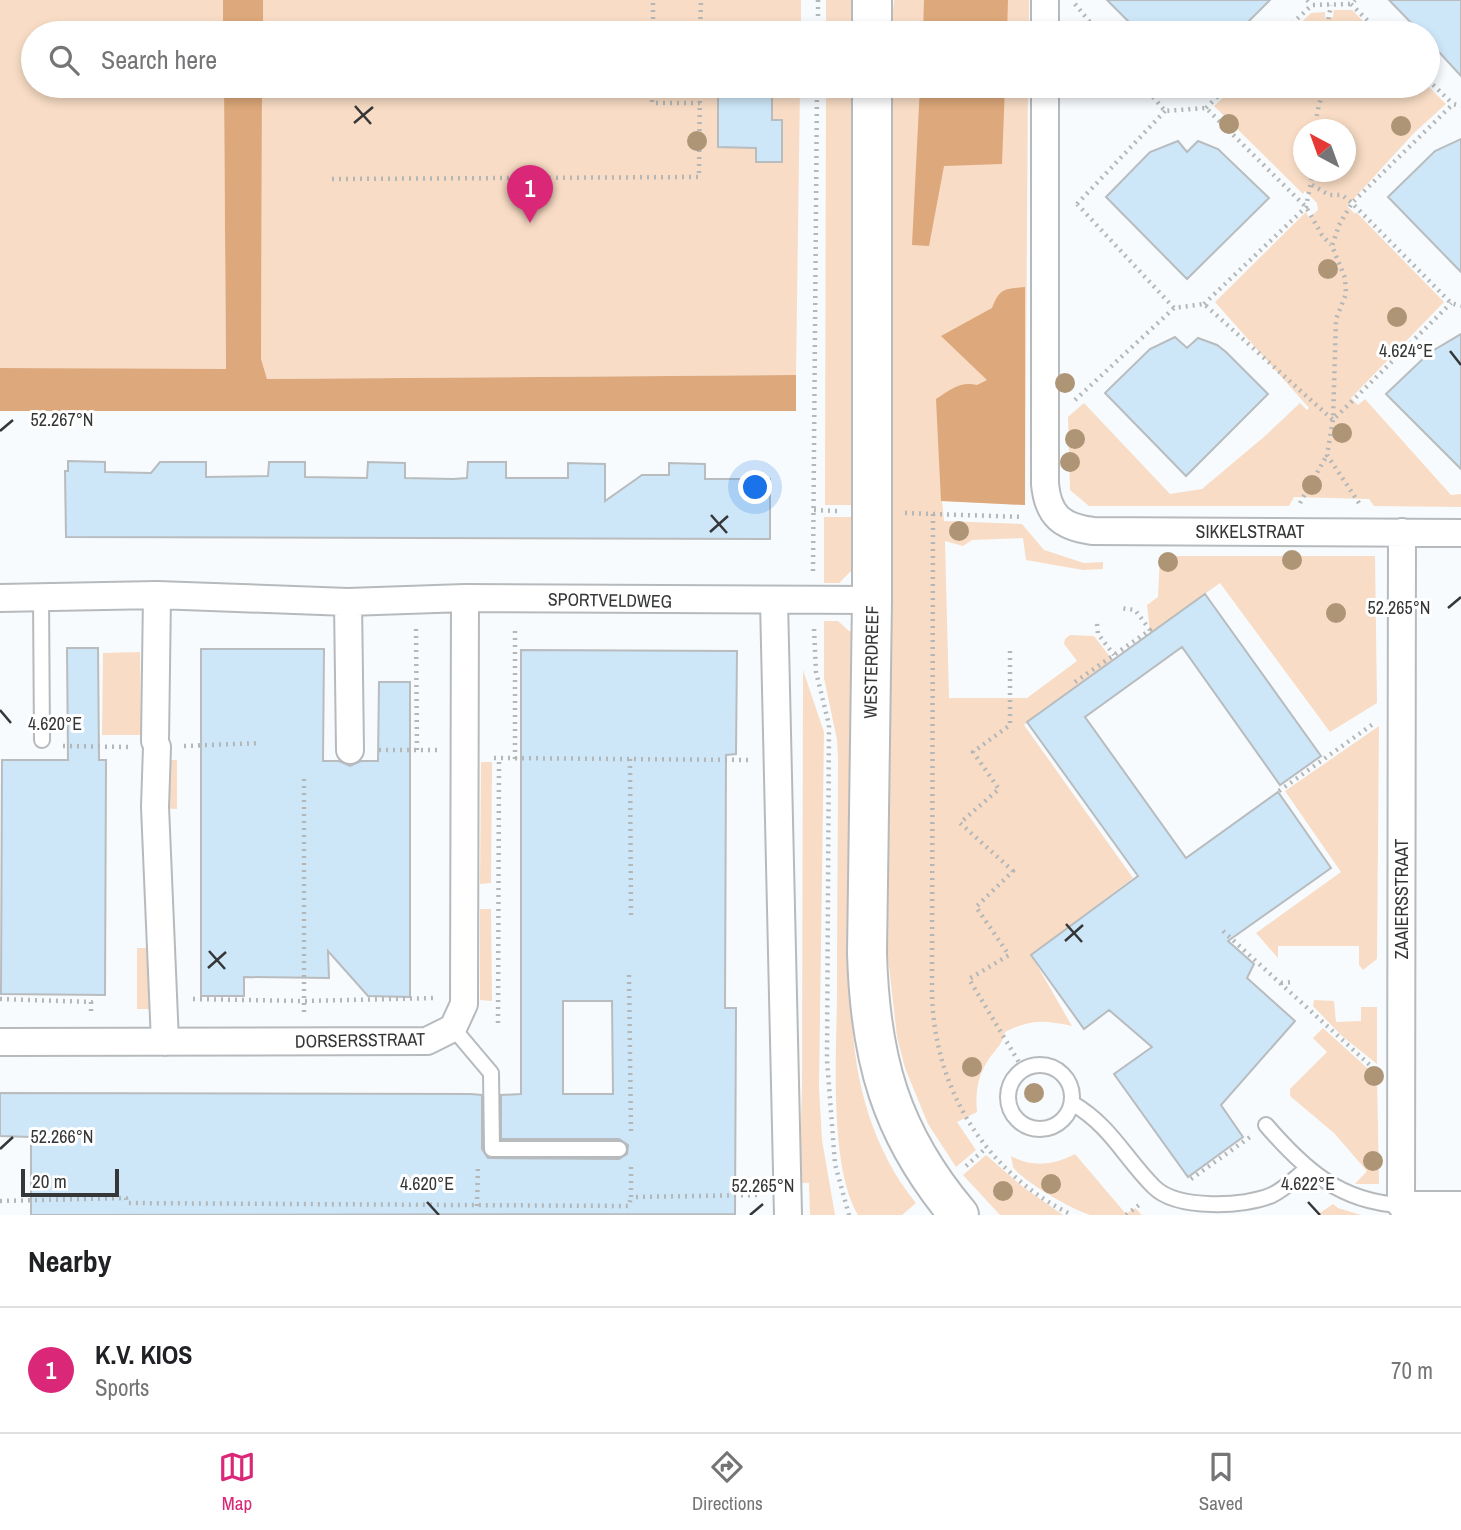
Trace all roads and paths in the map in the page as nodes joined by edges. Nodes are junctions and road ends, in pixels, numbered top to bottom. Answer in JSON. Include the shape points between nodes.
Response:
{"nodes":[{"id":1,"x":653,"y":0,"type":"edge"},
{"id":2,"x":701,"y":0,"type":"edge"},
{"id":3,"x":818,"y":0,"type":"edge"},
{"id":4,"x":872,"y":0,"type":"edge"},
{"id":5,"x":1045,"y":0,"type":"edge"},
{"id":6,"x":1071,"y":0,"type":"edge"},
{"id":7,"x":1307,"y":0,"type":"edge"},
{"id":8,"x":1353,"y":2,"type":"edge"},
{"id":9,"x":1311,"y":5,"type":"junction"},
{"id":10,"x":1331,"y":5,"type":"junction"},
{"id":11,"x":653,"y":21,"type":"edge"},
{"id":12,"x":700,"y":21,"type":"edge"},
{"id":13,"x":818,"y":21,"type":"edge"},
{"id":14,"x":872,"y":21,"type":"edge"},
{"id":15,"x":1045,"y":21,"type":"edge"},
{"id":16,"x":1089,"y":21,"type":"edge"},
{"id":17,"x":1294,"y":21,"type":"edge"},
{"id":18,"x":1328,"y":21,"type":"edge"},
{"id":19,"x":1370,"y":21,"type":"edge"},
{"id":20,"x":1440,"y":92,"type":"edge"},
{"id":21,"x":652,"y":98,"type":"edge"},
{"id":22,"x":700,"y":98,"type":"edge"},
{"id":23,"x":817,"y":98,"type":"edge"},
{"id":24,"x":872,"y":98,"type":"edge"},
{"id":25,"x":1045,"y":98,"type":"edge"},
{"id":26,"x":1154,"y":98,"type":"edge"},
{"id":27,"x":1216,"y":98,"type":"edge"},
{"id":28,"x":1321,"y":98,"type":"edge"},
{"id":29,"x":700,"y":103,"type":"junction"},
{"id":30,"x":1453,"y":104,"type":"junction"},
{"id":31,"x":1461,"y":106,"type":"edge"},
{"id":32,"x":1206,"y":108,"type":"junction"},
{"id":33,"x":1165,"y":111,"type":"junction"},
{"id":34,"x":1318,"y":119,"type":"edge"},
{"id":35,"x":332,"y":179,"type":"dead end"},
{"id":36,"x":1312,"y":184,"type":"joint"},
{"id":37,"x":1352,"y":203,"type":"junction"},
{"id":38,"x":1077,"y":204,"type":"junction"},
{"id":39,"x":1306,"y":207,"type":"junction"},
{"id":40,"x":1045,"y":237,"type":"junction"},
{"id":41,"x":1332,"y":246,"type":"junction"},
{"id":42,"x":1205,"y":303,"type":"junction"},
{"id":43,"x":1451,"y":303,"type":"junction"},
{"id":44,"x":1461,"y":306,"type":"edge"},
{"id":45,"x":1174,"y":308,"type":"junction"},
{"id":46,"x":1333,"y":420,"type":"junction"},
{"id":47,"x":1045,"y":427,"type":"junction"},
{"id":48,"x":1327,"y":455,"type":"junction"},
{"id":49,"x":814,"y":510,"type":"junction"},
{"id":50,"x":1054,"y":511,"type":"junction"},
{"id":51,"x":872,"y":512,"type":"junction"},
{"id":52,"x":1366,"y":513,"type":"dead end"},
{"id":53,"x":933,"y":514,"type":"junction"},
{"id":54,"x":1294,"y":514,"type":"dead end"},
{"id":55,"x":1402,"y":532,"type":"junction"},
{"id":56,"x":1461,"y":533,"type":"edge"},
{"id":57,"x":157,"y":595,"type":"junction"},
{"id":58,"x":41,"y":597,"type":"junction"},
{"id":59,"x":0,"y":598,"type":"edge"},
{"id":60,"x":465,"y":598,"type":"junction"},
{"id":61,"x":516,"y":599,"type":"junction"},
{"id":62,"x":416,"y":600,"type":"junction"},
{"id":63,"x":872,"y":600,"type":"junction"},
{"id":64,"x":774,"y":601,"type":"junction"},
{"id":65,"x":812,"y":601,"type":"junction"},
{"id":66,"x":348,"y":602,"type":"junction"},
{"id":67,"x":1120,"y":608,"type":"dead end"},
{"id":68,"x":1097,"y":624,"type":"dead end"},
{"id":69,"x":1010,"y":652,"type":"dead end"},
{"id":70,"x":1114,"y":655,"type":"junction"},
{"id":71,"x":1075,"y":682,"type":"dead end"},
{"id":72,"x":1374,"y":723,"type":"dead end"},
{"id":73,"x":42,"y":740,"type":"joint"},
{"id":74,"x":260,"y":743,"type":"dead end"},
{"id":75,"x":156,"y":744,"type":"junction"},
{"id":76,"x":350,"y":750,"type":"joint"},
{"id":77,"x":417,"y":751,"type":"junction"},
{"id":78,"x":464,"y":754,"type":"junction"},
{"id":79,"x":499,"y":758,"type":"junction"},
{"id":80,"x":515,"y":759,"type":"junction"},
{"id":81,"x":630,"y":759,"type":"junction"},
{"id":82,"x":778,"y":760,"type":"junction"},
{"id":83,"x":304,"y":779,"type":"dead end"},
{"id":84,"x":1279,"y":791,"type":"dead end"},
{"id":85,"x":631,"y":919,"type":"dead end"},
{"id":86,"x":1223,"y":931,"type":"dead end"},
{"id":87,"x":629,"y":975,"type":"dead end"},
{"id":88,"x":1294,"y":982,"type":"dead end"},
{"id":89,"x":1280,"y":983,"type":"junction"},
{"id":90,"x":464,"y":997,"type":"junction"},
{"id":91,"x":0,"y":999,"type":"edge"},
{"id":92,"x":164,"y":999,"type":"junction"},
{"id":93,"x":304,"y":1001,"type":"junction"},
{"id":94,"x":498,"y":1023,"type":"dead end"},
{"id":95,"x":453,"y":1028,"type":"junction"},
{"id":96,"x":0,"y":1042,"type":"edge"},
{"id":97,"x":91,"y":1042,"type":"junction"},
{"id":98,"x":165,"y":1042,"type":"junction"},
{"id":99,"x":304,"y":1042,"type":"junction"},
{"id":100,"x":1373,"y":1068,"type":"dead end"},
{"id":101,"x":1023,"y":1069,"type":"junction"},
{"id":102,"x":1072,"y":1103,"type":"junction"},
{"id":103,"x":1266,"y":1125,"type":"joint"},
{"id":104,"x":986,"y":1148,"type":"junction"},
{"id":105,"x":492,"y":1149,"type":"junction"},
{"id":106,"x":619,"y":1149,"type":"joint"},
{"id":107,"x":631,"y":1164,"type":"junction"},
{"id":108,"x":1307,"y":1169,"type":"junction"},
{"id":109,"x":960,"y":1171,"type":"dead end"},
{"id":110,"x":1159,"y":1191,"type":"junction"},
{"id":111,"x":631,"y":1197,"type":"junction"},
{"id":112,"x":0,"y":1200,"type":"edge"},
{"id":113,"x":788,"y":1205,"type":"edge"},
{"id":114,"x":1401,"y":1205,"type":"junction"},
{"id":115,"x":1461,"y":1205,"type":"edge"},
{"id":116,"x":477,"y":1206,"type":"junction"},
{"id":117,"x":849,"y":1215,"type":"edge"},
{"id":118,"x":960,"y":1215,"type":"edge"},
{"id":119,"x":1072,"y":1215,"type":"edge"},
{"id":120,"x":1126,"y":1215,"type":"edge"}],
"edges":[{"from":1,"to":11,"type":"path"},
{"from":2,"to":12,"type":"path"},
{"from":3,"to":13,"type":"path"},
{"from":4,"to":14,"type":"street"},
{"from":5,"to":15,"type":"street"},
{"from":6,"to":16,"type":"path"},
{"from":7,"to":9,"type":"path"},
{"from":8,"to":10,"type":"path"},
{"from":8,"to":19,"type":"path"},
{"from":9,"to":10,"type":"path"},
{"from":9,"to":17,"type":"path"},
{"from":10,"to":18,"type":"path"},
{"from":20,"to":30,"type":"path"},
{"from":21,"to":29,"type":"path","via":[[652,103]]},
{"from":22,"to":29,"type":"path"},
{"from":23,"to":49,"type":"path"},
{"from":24,"to":51,"type":"street","name":"WESTERDREEF"},
{"from":25,"to":40,"type":"street"},
{"from":26,"to":33,"type":"path"},
{"from":27,"to":32,"type":"path"},
{"from":28,"to":34,"type":"path"},
{"from":29,"to":35,"type":"path","via":[[699,177]]},
{"from":30,"to":31,"type":"path"},
{"from":30,"to":37,"type":"path"},
{"from":32,"to":33,"type":"path"},
{"from":32,"to":39,"type":"path"},
{"from":33,"to":38,"type":"path"},
{"from":36,"to":37,"type":"path"},
{"from":36,"to":39,"type":"path"},
{"from":37,"to":41,"type":"path"},
{"from":37,"to":43,"type":"path"},
{"from":38,"to":40,"type":"path"},
{"from":38,"to":45,"type":"path"},
{"from":39,"to":41,"type":"path"},
{"from":39,"to":42,"type":"path"},
{"from":40,"to":47,"type":"street"},
{"from":41,"to":46,"type":"path","via":[[1346,293],[1336,319]]},
{"from":42,"to":45,"type":"path"},
{"from":42,"to":46,"type":"path"},
{"from":43,"to":44,"type":"path"},
{"from":43,"to":46,"type":"path"},
{"from":45,"to":47,"type":"path"},
{"from":46,"to":48,"type":"path"},
{"from":47,"to":50,"type":"street","via":[[1046,490]]},
{"from":48,"to":52,"type":"path"},
{"from":48,"to":54,"type":"path"},
{"from":49,"to":51,"type":"path"},
{"from":49,"to":65,"type":"path"},
{"from":50,"to":53,"type":"path"},
{"from":50,"to":55,"type":"street","name":"SIKKELSTRAAT","via":[[1070,526],[1093,531]]},
{"from":51,"to":53,"type":"path"},
{"from":51,"to":63,"type":"street","name":"WESTERDREEF"},
{"from":53,"to":104,"type":"path","via":[[932,1008],[950,1088]]},
{"from":55,"to":56,"type":"street","name":"SIKKELSTRAAT"},
{"from":55,"to":114,"type":"street","name":"ZAAIERSSTRAAT"},
{"from":57,"to":58,"type":"street","name":"SPORTVELDWEG"},
{"from":57,"to":66,"type":"street","name":"SPORTVELDWEG"},
{"from":57,"to":75,"type":"street"},
{"from":58,"to":59,"type":"street","name":"SPORTVELDWEG"},
{"from":58,"to":73,"type":"lane"},
{"from":60,"to":61,"type":"street","name":"SPORTVELDWEG"},
{"from":60,"to":62,"type":"street","name":"SPORTVELDWEG"},
{"from":60,"to":78,"type":"street"},
{"from":61,"to":64,"type":"street","name":"SPORTVELDWEG"},
{"from":61,"to":80,"type":"path"},
{"from":62,"to":66,"type":"street","name":"SPORTVELDWEG"},
{"from":62,"to":77,"type":"path"},
{"from":63,"to":65,"type":"street","name":"SPORTVELDWEG"},
{"from":63,"to":118,"type":"street","name":"WESTERDREEF","via":[[870,1017],[878,1061],[907,1139]]},
{"from":64,"to":65,"type":"street","name":"SPORTVELDWEG"},
{"from":64,"to":82,"type":"street"},
{"from":65,"to":117,"type":"path","via":[[816,672],[829,725],[827,1060],[835,1164]]},
{"from":66,"to":76,"type":"street"},
{"from":67,"to":70,"type":"path","via":[[1135,610],[1150,630]]},
{"from":68,"to":70,"type":"path","via":[[1098,634]]},
{"from":69,"to":101,"type":"path","via":[[1010,725],[972,752],[999,789],[960,823],[1013,871],[976,907],[1009,955],[969,979]]},
{"from":70,"to":71,"type":"path"},
{"from":72,"to":84,"type":"path"},
{"from":73,"to":75,"type":"path","via":[[42,746]]},
{"from":74,"to":75,"type":"path"},
{"from":75,"to":92,"type":"street"},
{"from":76,"to":77,"type":"path"},
{"from":77,"to":78,"type":"path"},
{"from":78,"to":79,"type":"path"},
{"from":78,"to":90,"type":"street"},
{"from":79,"to":80,"type":"path"},
{"from":79,"to":94,"type":"path"},
{"from":80,"to":81,"type":"path"},
{"from":81,"to":82,"type":"path"},
{"from":81,"to":85,"type":"path"},
{"from":82,"to":113,"type":"street"},
{"from":83,"to":93,"type":"path"},
{"from":86,"to":89,"type":"path"},
{"from":87,"to":107,"type":"path"},
{"from":88,"to":89,"type":"path"},
{"from":89,"to":100,"type":"path"},
{"from":90,"to":93,"type":"path"},
{"from":90,"to":95,"type":"street"},
{"from":91,"to":97,"type":"path","via":[[91,1002]]},
{"from":92,"to":93,"type":"path"},
{"from":92,"to":98,"type":"street"},
{"from":93,"to":99,"type":"path"},
{"from":95,"to":99,"type":"street","name":"DORSERSSTRAAT","via":[[428,1041]]},
{"from":95,"to":105,"type":"lane","via":[[491,1073]]},
{"from":96,"to":97,"type":"street","name":"DORSERSSTRAAT"},
{"from":97,"to":98,"type":"street","name":"DORSERSSTRAAT"},
{"from":98,"to":99,"type":"street","name":"DORSERSSTRAAT"},
{"from":101,"to":102,"type":"lane","via":[[1039,1064],[1055,1068],[1068,1079]]},
{"from":101,"to":102,"type":"lane","via":[[1012,1081],[1007,1098],[1013,1114],[1025,1126],[1041,1129],[1058,1124]]},
{"from":102,"to":110,"type":"lane","via":[[1098,1120]]},
{"from":103,"to":108,"type":"lane"},
{"from":103,"to":110,"type":"path","via":[[1190,1180],[1181,1174]]},
{"from":104,"to":109,"type":"path"},
{"from":104,"to":119,"type":"path","via":[[1040,1196]]},
{"from":105,"to":106,"type":"lane"},
{"from":105,"to":116,"type":"path","via":[[477,1167]]},
{"from":106,"to":107,"type":"path"},
{"from":107,"to":111,"type":"path"},
{"from":108,"to":110,"type":"lane","via":[[1270,1196],[1230,1203],[1183,1201]]},
{"from":108,"to":114,"type":"lane","via":[[1354,1196]]},
{"from":110,"to":120,"type":"path"},
{"from":111,"to":113,"type":"path"},
{"from":111,"to":116,"type":"path","via":[[629,1206]]},
{"from":112,"to":116,"type":"path","via":[[126,1198],[127,1203]]},
{"from":114,"to":115,"type":"street"}]}
